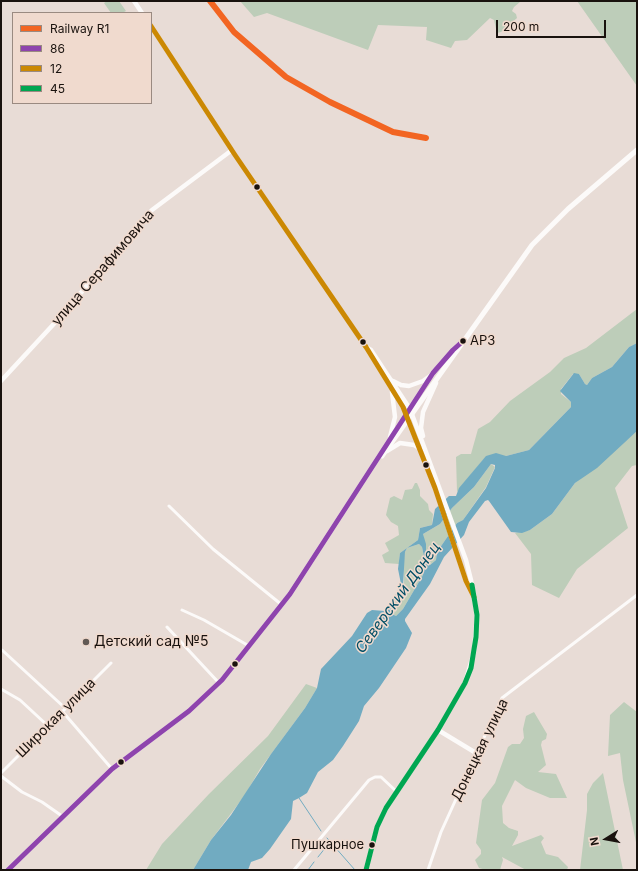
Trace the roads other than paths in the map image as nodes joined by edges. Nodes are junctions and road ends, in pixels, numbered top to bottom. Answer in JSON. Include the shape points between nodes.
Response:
{"nodes":[{"id":1,"x":134,"y":1,"type":"edge"},
{"id":2,"x":141,"y":12,"type":"edge"},
{"id":3,"x":152,"y":28,"type":"edge"},
{"id":4,"x":232,"y":150,"type":"junction"},
{"id":5,"x":637,"y":150,"type":"edge"},
{"id":6,"x":463,"y":341,"type":"junction"},
{"id":7,"x":366,"y":347,"type":"junction"},
{"id":8,"x":433,"y":373,"type":"junction"},
{"id":9,"x":391,"y":379,"type":"junction"},
{"id":10,"x":437,"y":380,"type":"junction"},
{"id":11,"x":1,"y":381,"type":"edge"},
{"id":12,"x":391,"y":388,"type":"junction"},
{"id":13,"x":410,"y":412,"type":"junction"},
{"id":14,"x":409,"y":420,"type":"junction"},
{"id":15,"x":390,"y":438,"type":"junction"},
{"id":16,"x":423,"y":449,"type":"junction"},
{"id":17,"x":387,"y":451,"type":"junction"},
{"id":18,"x":375,"y":464,"type":"junction"},
{"id":19,"x":169,"y":506,"type":"dead end"},
{"id":20,"x":637,"y":595,"type":"edge"},
{"id":21,"x":282,"y":605,"type":"junction"},
{"id":22,"x":182,"y":610,"type":"dead end"},
{"id":23,"x":167,"y":627,"type":"dead end"},
{"id":24,"x":249,"y":647,"type":"junction"},
{"id":25,"x":2,"y":650,"type":"dead end"},
{"id":26,"x":111,"y":663,"type":"dead end"},
{"id":27,"x":219,"y":683,"type":"junction"},
{"id":28,"x":1,"y":689,"type":"edge"},
{"id":29,"x":65,"y":708,"type":"junction"},
{"id":30,"x":62,"y":711,"type":"junction"},
{"id":31,"x":48,"y":726,"type":"junction"},
{"id":32,"x":438,"y":730,"type":"junction"},
{"id":33,"x":476,"y":753,"type":"junction"},
{"id":34,"x":112,"y":769,"type":"junction"},
{"id":35,"x":1,"y":775,"type":"edge"},
{"id":36,"x":397,"y":792,"type":"junction"},
{"id":37,"x":62,"y":816,"type":"junction"},
{"id":38,"x":8,"y":870,"type":"edge"},
{"id":39,"x":294,"y":870,"type":"edge"},
{"id":40,"x":366,"y":870,"type":"edge"},
{"id":41,"x":428,"y":870,"type":"edge"}],
"edges":[{"from":1,"to":2,"type":"main road"},
{"from":3,"to":4,"type":"main road"},
{"from":4,"to":7,"type":"main road"},
{"from":4,"to":11,"type":"main road","name":"улица Серафимовича","via":[[152,210],[63,314]]},
{"from":5,"to":6,"type":"main road","via":[[568,209],[532,245]]},
{"from":6,"to":8,"type":"main road"},
{"from":6,"to":10,"type":"main road"},
{"from":7,"to":9,"type":"main road","via":[[372,350]]},
{"from":7,"to":12,"type":"main road"},
{"from":8,"to":9,"type":"main road","via":[[423,381],[409,386]]},
{"from":8,"to":13,"type":"main road"},
{"from":9,"to":13,"type":"main road"},
{"from":10,"to":13,"type":"main road"},
{"from":10,"to":16,"type":"main road","via":[[423,412]]},
{"from":12,"to":13,"type":"main road"},
{"from":12,"to":15,"type":"main road","via":[[395,417]]},
{"from":13,"to":14,"type":"main road"},
{"from":13,"to":15,"type":"main road"},
{"from":13,"to":16,"type":"main road"},
{"from":14,"to":16,"type":"main road"},
{"from":14,"to":17,"type":"main road"},
{"from":15,"to":18,"type":"main road"},
{"from":16,"to":17,"type":"main road","via":[[406,443]]},
{"from":16,"to":32,"type":"main road","via":[[463,561],[466,581],[474,596],[477,615],[471,668],[458,697]]},
{"from":17,"to":18,"type":"main road"},
{"from":18,"to":21,"type":"main road"},
{"from":19,"to":21,"type":"street","via":[[213,549]]},
{"from":20,"to":33,"type":"street","name":"Донецкая улица","via":[[502,698]]},
{"from":21,"to":24,"type":"main road"},
{"from":22,"to":24,"type":"street"},
{"from":23,"to":27,"type":"street"},
{"from":24,"to":27,"type":"main road"},
{"from":25,"to":29,"type":"street"},
{"from":26,"to":29,"type":"street","name":"Широкая улица"},
{"from":27,"to":34,"type":"main road","via":[[189,711]]},
{"from":28,"to":31,"type":"street","via":[[20,700]]},
{"from":29,"to":30,"type":"street","name":"Широкая улица"},
{"from":30,"to":31,"type":"street","name":"Широкая улица"},
{"from":30,"to":34,"type":"street"},
{"from":31,"to":35,"type":"street","name":"Широкая улица"},
{"from":32,"to":33,"type":"main road"},
{"from":32,"to":36,"type":"main road"},
{"from":33,"to":41,"type":"street","name":"Донецкая улица","via":[[441,832]]},
{"from":34,"to":37,"type":"main road"},
{"from":35,"to":37,"type":"street","via":[[22,792]]},
{"from":36,"to":39,"type":"street","via":[[381,777],[369,780]]},
{"from":36,"to":40,"type":"main road","via":[[377,827]]},
{"from":37,"to":38,"type":"main road"}]}
